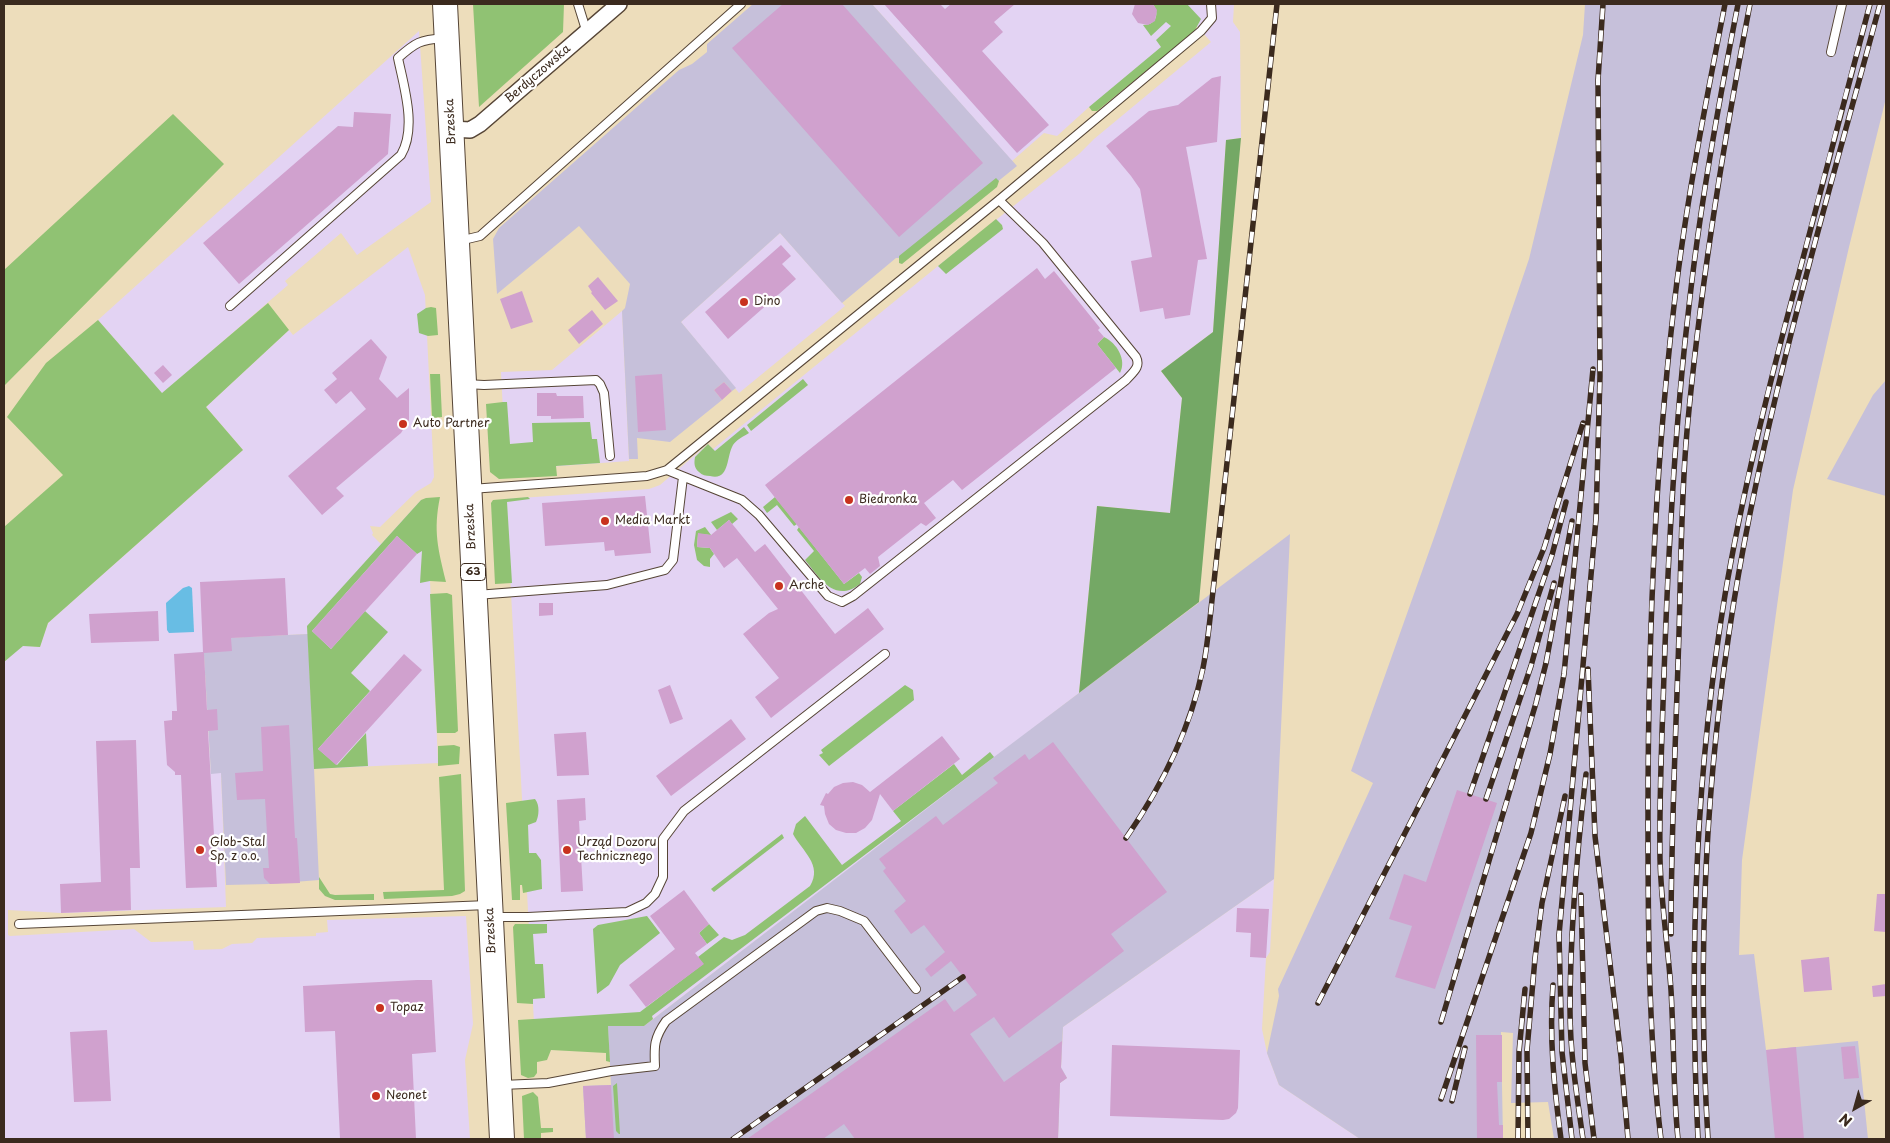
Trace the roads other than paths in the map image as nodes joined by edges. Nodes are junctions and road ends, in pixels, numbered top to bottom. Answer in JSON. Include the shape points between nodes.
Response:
{"nodes":[{"id":1,"x":445,"y":4,"type":"edge"},
{"id":2,"x":578,"y":4,"type":"edge"},
{"id":3,"x":619,"y":4,"type":"edge"},
{"id":4,"x":742,"y":4,"type":"edge"},
{"id":5,"x":1211,"y":4,"type":"edge"},
{"id":6,"x":1842,"y":4,"type":"edge"},
{"id":7,"x":587,"y":33,"type":"junction"},
{"id":8,"x":446,"y":38,"type":"junction"},
{"id":9,"x":1831,"y":52,"type":"dead end"},
{"id":10,"x":451,"y":129,"type":"junction"},
{"id":11,"x":999,"y":200,"type":"junction"},
{"id":12,"x":457,"y":242,"type":"junction"},
{"id":13,"x":230,"y":306,"type":"dead end"},
{"id":14,"x":464,"y":383,"type":"junction"},
{"id":15,"x":610,"y":456,"type":"dead end"},
{"id":16,"x":667,"y":470,"type":"junction"},
{"id":17,"x":683,"y":477,"type":"junction"},
{"id":18,"x":469,"y":489,"type":"junction"},
{"id":19,"x":474,"y":596,"type":"junction"},
{"id":20,"x":886,"y":654,"type":"dead end"},
{"id":21,"x":490,"y":911,"type":"junction"},
{"id":22,"x":19,"y":924,"type":"dead end"},
{"id":23,"x":916,"y":989,"type":"dead end"},
{"id":24,"x":500,"y":1085,"type":"junction"},
{"id":25,"x":502,"y":1139,"type":"edge"}],
"edges":[{"from":1,"to":8,"type":"main road","name":"Brzeska","number":"63"},
{"from":2,"to":7,"type":"lane"},
{"from":3,"to":7,"type":"street","name":"Berdyczowska"},
{"from":4,"to":12,"type":"lane","via":[[480,236]]},
{"from":5,"to":11,"type":"lane","via":[[1212,18],[1201,31]]},
{"from":6,"to":9,"type":"lane"},
{"from":7,"to":10,"type":"street","name":"Berdyczowska","via":[[480,124],[470,130]]},
{"from":8,"to":10,"type":"main road","name":"Brzeska","number":"63"},
{"from":8,"to":13,"type":"lane","via":[[414,43],[398,58],[409,124],[402,155]]},
{"from":10,"to":12,"type":"main road","name":"Brzeska","number":"63"},
{"from":11,"to":16,"type":"lane"},
{"from":11,"to":17,"type":"lane","via":[[1043,243],[1136,357],[1138,367],[1126,380],[842,602],[828,596],[742,500]]},
{"from":12,"to":14,"type":"main road","name":"Brzeska","number":"63"},
{"from":14,"to":15,"type":"lane","via":[[596,380],[604,393]]},
{"from":14,"to":18,"type":"main road","name":"Brzeska","number":"63"},
{"from":16,"to":17,"type":"lane"},
{"from":16,"to":18,"type":"lane","via":[[647,476]]},
{"from":17,"to":19,"type":"lane","via":[[674,551],[670,566],[664,570],[607,585]]},
{"from":18,"to":19,"type":"main road","name":"Brzeska","number":"63"},
{"from":19,"to":21,"type":"main road","name":"Brzeska","number":"63"},
{"from":20,"to":21,"type":"lane","via":[[684,811],[663,839],[663,877],[655,894],[646,903],[627,912],[528,917]]},
{"from":21,"to":22,"type":"lane"},
{"from":21,"to":24,"type":"main road","name":"Brzeska","number":"63"},
{"from":23,"to":24,"type":"lane","via":[[864,921],[827,908],[816,911],[666,1022],[658,1032],[654,1047],[655,1066],[548,1083]]},
{"from":24,"to":25,"type":"main road","name":"Brzeska","number":"63"}]}
